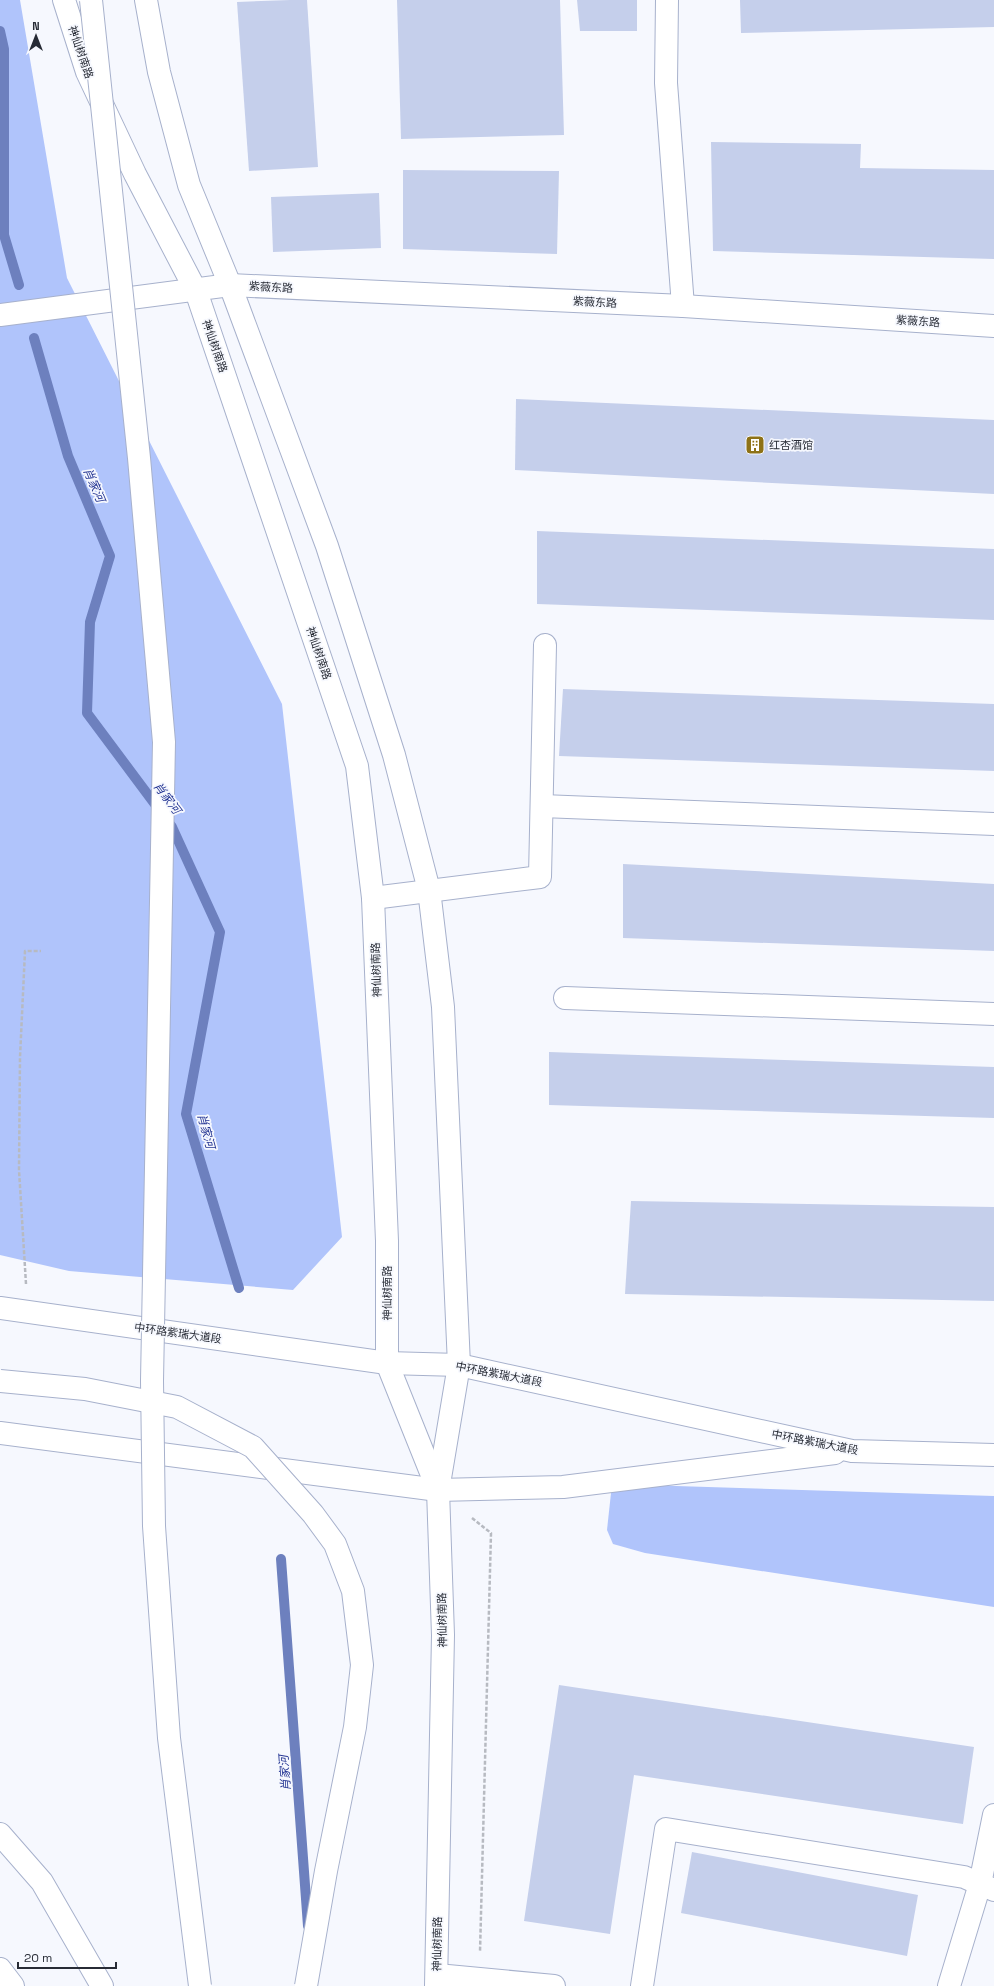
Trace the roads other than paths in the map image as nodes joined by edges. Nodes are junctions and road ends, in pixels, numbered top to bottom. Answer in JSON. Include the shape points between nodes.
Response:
{"nodes":[{"id":1,"x":64,"y":0,"type":"edge"},
{"id":2,"x":91,"y":0,"type":"edge"},
{"id":3,"x":146,"y":0,"type":"edge"},
{"id":4,"x":667,"y":0,"type":"edge"},
{"id":5,"x":230,"y":285,"type":"junction"},
{"id":6,"x":196,"y":291,"type":"junction"},
{"id":7,"x":683,"y":306,"type":"junction"},
{"id":8,"x":0,"y":315,"type":"edge"},
{"id":9,"x":994,"y":326,"type":"edge"},
{"id":10,"x":545,"y":644,"type":"dead end"},
{"id":11,"x":542,"y":806,"type":"junction"},
{"id":12,"x":994,"y":824,"type":"edge"},
{"id":13,"x":428,"y":890,"type":"junction"},
{"id":14,"x":374,"y":898,"type":"junction"},
{"id":15,"x":566,"y":998,"type":"dead end"},
{"id":16,"x":994,"y":1014,"type":"edge"},
{"id":17,"x":0,"y":1308,"type":"edge"},
{"id":18,"x":387,"y":1363,"type":"junction"},
{"id":19,"x":459,"y":1365,"type":"junction"},
{"id":20,"x":0,"y":1381,"type":"edge"},
{"id":21,"x":0,"y":1433,"type":"edge"},
{"id":22,"x":852,"y":1451,"type":"junction"},
{"id":23,"x":994,"y":1455,"type":"edge"},
{"id":24,"x":438,"y":1490,"type":"junction"},
{"id":25,"x":994,"y":1815,"type":"edge"},
{"id":26,"x":0,"y":1834,"type":"edge"},
{"id":27,"x":987,"y":1887,"type":"edge"},
{"id":28,"x":0,"y":1969,"type":"edge"},
{"id":29,"x":436,"y":1981,"type":"edge"},
{"id":30,"x":12,"y":1986,"type":"edge"},
{"id":31,"x":102,"y":1986,"type":"edge"},
{"id":32,"x":200,"y":1986,"type":"edge"},
{"id":33,"x":306,"y":1986,"type":"edge"},
{"id":34,"x":554,"y":1986,"type":"edge"},
{"id":35,"x":642,"y":1986,"type":"edge"},
{"id":36,"x":949,"y":1986,"type":"edge"}],
"edges":[{"from":1,"to":6,"type":"main road","name":"神仙树南路","via":[[87,72],[135,174]]},
{"from":2,"to":32,"type":"main road","bridge":true,"via":[[139,458],[164,742],[152,1365],[154,1526],[169,1738]]},
{"from":3,"to":5,"type":"main road","via":[[159,72],[189,185]]},
{"from":4,"to":7,"type":"main road","via":[[666,83]]},
{"from":5,"to":6,"type":"main road","name":"紫薇东路"},
{"from":5,"to":7,"type":"main road","name":"紫薇东路"},
{"from":5,"to":13,"type":"main road","via":[[327,546],[394,755]]},
{"from":6,"to":8,"type":"main road","name":"紫薇东路"},
{"from":6,"to":14,"type":"main road","name":"神仙树南路","via":[[357,766]]},
{"from":7,"to":9,"type":"main road","name":"紫薇东路"},
{"from":10,"to":11,"type":"main road"},
{"from":11,"to":12,"type":"main road"},
{"from":11,"to":13,"type":"main road","via":[[540,877]]},
{"from":13,"to":14,"type":"main road"},
{"from":13,"to":19,"type":"main road","via":[[443,1007]]},
{"from":14,"to":18,"type":"main road","name":"神仙树南路","via":[[387,1241]]},
{"from":15,"to":16,"type":"main road"},
{"from":17,"to":18,"type":"main road","name":"中环路紫瑞大道段"},
{"from":18,"to":19,"type":"main road","name":"中环路紫瑞大道段"},
{"from":18,"to":24,"type":"main road","name":"神仙树南路"},
{"from":19,"to":22,"type":"main road","name":"中环路紫瑞大道段"},
{"from":19,"to":24,"type":"main road"},
{"from":20,"to":33,"type":"main road","bridge":true,"via":[[85,1389],[177,1407],[253,1447],[313,1514],[335,1544],[353,1591],[362,1665],[355,1727]]},
{"from":21,"to":24,"type":"main road"},
{"from":22,"to":23,"type":"main road","name":"中环路紫瑞大道段"},
{"from":22,"to":24,"type":"main road","via":[[563,1487]]},
{"from":24,"to":29,"type":"main road","name":"神仙树南路","via":[[443,1635]]},
{"from":25,"to":27,"type":"main road"},
{"from":26,"to":31,"type":"main road","via":[[42,1882]]},
{"from":27,"to":35,"type":"main road","via":[[964,1878],[666,1828]]},
{"from":27,"to":36,"type":"main road"},
{"from":28,"to":30,"type":"main road"},
{"from":29,"to":34,"type":"main road","via":[[479,1979]]}]}
